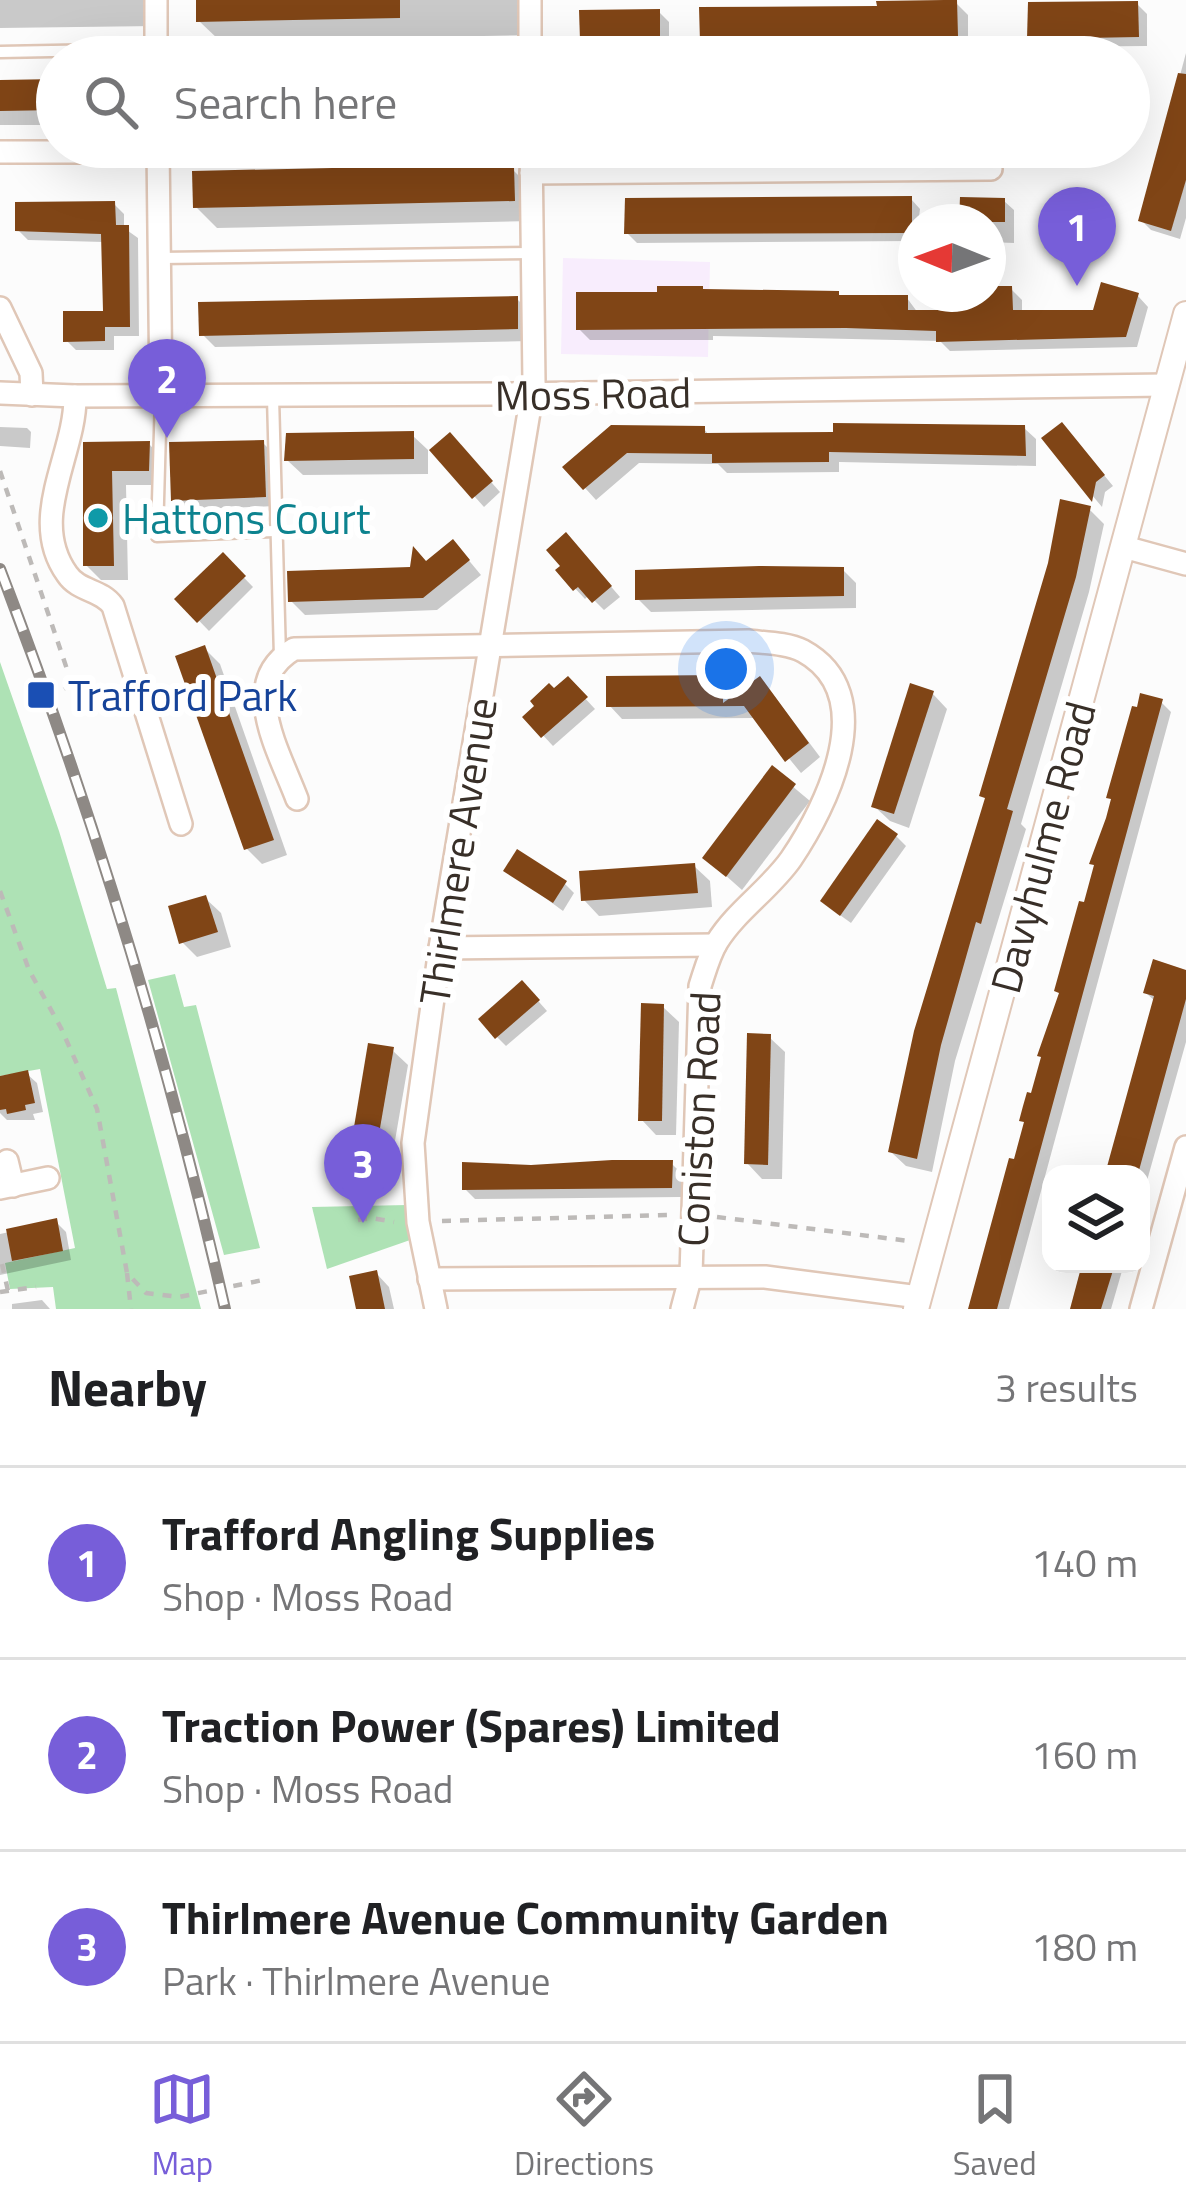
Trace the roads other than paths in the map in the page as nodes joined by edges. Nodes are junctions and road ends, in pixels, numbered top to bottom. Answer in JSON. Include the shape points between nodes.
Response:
{"nodes":[{"id":1,"x":156,"y":0,"type":"edge"},
{"id":2,"x":530,"y":0,"type":"edge"},
{"id":3,"x":156,"y":36,"type":"edge"},
{"id":4,"x":530,"y":36,"type":"edge"},
{"id":5,"x":0,"y":52,"type":"edge"},
{"id":6,"x":36,"y":52,"type":"edge"},
{"id":7,"x":0,"y":152,"type":"edge"},
{"id":8,"x":36,"y":152,"type":"edge"},
{"id":9,"x":158,"y":168,"type":"edge"},
{"id":10,"x":531,"y":168,"type":"edge"},
{"id":11,"x":953,"y":168,"type":"edge"},
{"id":12,"x":991,"y":169,"type":"dead end"},
{"id":13,"x":532,"y":253,"type":"junction"},
{"id":14,"x":160,"y":258,"type":"junction"},
{"id":15,"x":0,"y":308,"type":"edge"},
{"id":16,"x":1186,"y":314,"type":"edge"},
{"id":17,"x":1176,"y":385,"type":"edge"},
{"id":18,"x":0,"y":393,"type":"edge"},
{"id":19,"x":531,"y":393,"type":"junction"},
{"id":20,"x":32,"y":394,"type":"junction"},
{"id":21,"x":273,"y":395,"type":"junction"},
{"id":22,"x":75,"y":396,"type":"junction"},
{"id":23,"x":160,"y":396,"type":"junction"},
{"id":24,"x":274,"y":531,"type":"junction"},
{"id":25,"x":1124,"y":547,"type":"junction"},
{"id":26,"x":1186,"y":564,"type":"edge"},
{"id":27,"x":490,"y":647,"type":"junction"},
{"id":28,"x":280,"y":657,"type":"junction"},
{"id":29,"x":297,"y":799,"type":"dead end"},
{"id":30,"x":181,"y":824,"type":"dead end"},
{"id":31,"x":715,"y":945,"type":"junction"},
{"id":32,"x":440,"y":948,"type":"junction"},
{"id":33,"x":1186,"y":1147,"type":"edge"},
{"id":34,"x":8,"y":1161,"type":"dead end"},
{"id":35,"x":48,"y":1178,"type":"dead end"},
{"id":36,"x":1182,"y":1178,"type":"edge"},
{"id":37,"x":6,"y":1187,"type":"edge"},
{"id":38,"x":691,"y":1275,"type":"junction"},
{"id":39,"x":429,"y":1279,"type":"junction"},
{"id":40,"x":917,"y":1303,"type":"edge"},
{"id":41,"x":436,"y":1309,"type":"edge"},
{"id":42,"x":682,"y":1309,"type":"edge"},
{"id":43,"x":1142,"y":1309,"type":"edge"}],
"edges":[{"from":1,"to":3,"type":"street"},
{"from":2,"to":4,"type":"street"},
{"from":5,"to":6,"type":"lane"},
{"from":7,"to":8,"type":"street"},
{"from":9,"to":14,"type":"street"},
{"from":10,"to":13,"type":"street","name":"Thirlmere Avenue"},
{"from":11,"to":12,"type":"street"},
{"from":13,"to":14,"type":"lane"},
{"from":13,"to":19,"type":"street","name":"Thirlmere Avenue"},
{"from":14,"to":23,"type":"street"},
{"from":15,"to":20,"type":"street","via":[[31,373]]},
{"from":16,"to":17,"type":"street","name":"Davyhulme Road"},
{"from":17,"to":19,"type":"street","name":"Moss Road"},
{"from":17,"to":25,"type":"street","name":"Davyhulme Road"},
{"from":18,"to":20,"type":"street","name":"Moss Road"},
{"from":19,"to":21,"type":"street","name":"Moss Road"},
{"from":19,"to":27,"type":"street","name":"Thirlmere Avenue"},
{"from":20,"to":22,"type":"street","name":"Moss Road"},
{"from":21,"to":23,"type":"street","name":"Moss Road"},
{"from":21,"to":24,"type":"lane"},
{"from":22,"to":23,"type":"street","name":"Moss Road"},
{"from":22,"to":30,"type":"street","via":[[54,493],[56,550],[69,578],[113,605],[150,762]]},
{"from":23,"to":24,"type":"lane","via":[[157,536]]},
{"from":24,"to":28,"type":"lane"},
{"from":25,"to":26,"type":"street"},
{"from":25,"to":40,"type":"street","name":"Davyhulme Road"},
{"from":27,"to":28,"type":"street","name":"Coniston Road","via":[[294,649]]},
{"from":27,"to":31,"type":"street","name":"Coniston Road","via":[[778,644],[802,651],[835,685],[843,735],[818,814],[788,862]]},
{"from":27,"to":32,"type":"street","name":"Thirlmere Avenue"},
{"from":28,"to":29,"type":"street","via":[[263,701]]},
{"from":31,"to":32,"type":"street"},
{"from":31,"to":38,"type":"street","name":"Coniston Road","via":[[696,1021]]},
{"from":32,"to":39,"type":"street","name":"Thirlmere Avenue","via":[[413,1143]]},
{"from":33,"to":36,"type":"street"},
{"from":34,"to":37,"type":"street"},
{"from":35,"to":37,"type":"street"},
{"from":36,"to":43,"type":"street"},
{"from":38,"to":39,"type":"street"},
{"from":38,"to":40,"type":"street","via":[[765,1277]]},
{"from":38,"to":42,"type":"street","name":"Coniston Road"},
{"from":39,"to":41,"type":"street","name":"Thirlmere Avenue"}]}
